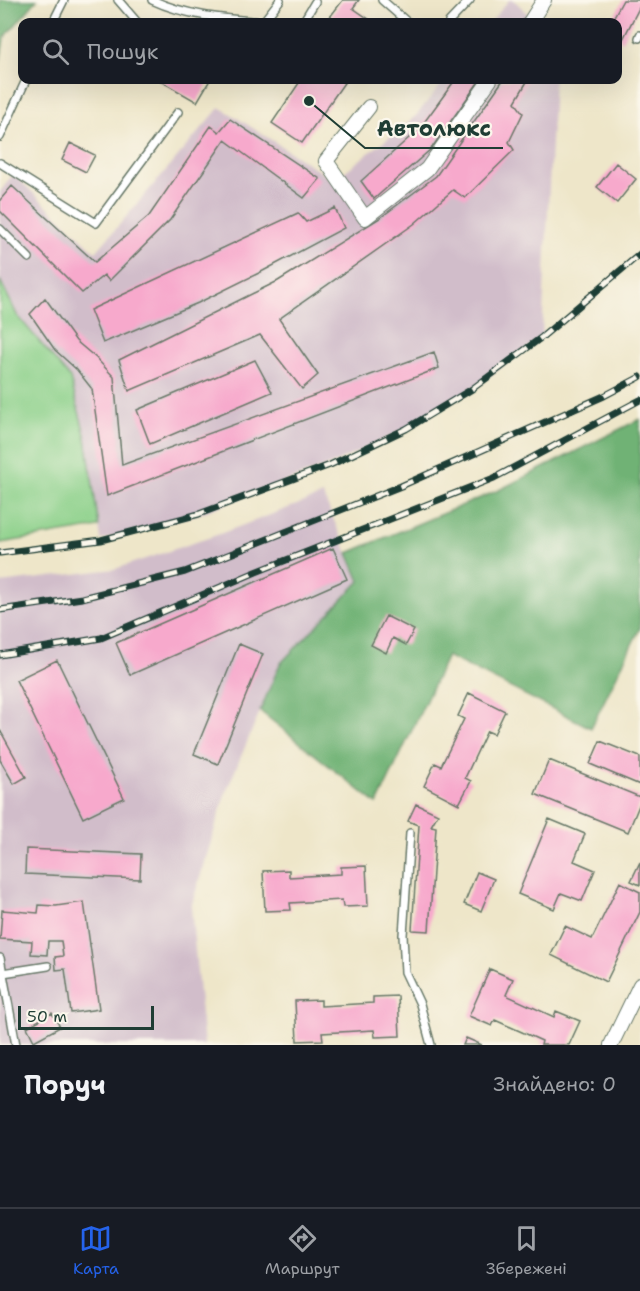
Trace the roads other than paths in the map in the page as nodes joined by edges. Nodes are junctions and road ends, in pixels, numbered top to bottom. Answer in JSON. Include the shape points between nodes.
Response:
{"nodes":[{"id":1,"x":64,"y":0,"type":"edge"},
{"id":2,"x":118,"y":0,"type":"edge"},
{"id":3,"x":152,"y":0,"type":"edge"},
{"id":4,"x":280,"y":0,"type":"edge"},
{"id":5,"x":305,"y":0,"type":"edge"},
{"id":6,"x":382,"y":0,"type":"edge"},
{"id":7,"x":470,"y":0,"type":"edge"},
{"id":8,"x":544,"y":0,"type":"edge"},
{"id":9,"x":315,"y":1,"type":"edge"},
{"id":10,"x":55,"y":18,"type":"edge"},
{"id":11,"x":134,"y":18,"type":"edge"},
{"id":12,"x":220,"y":18,"type":"edge"},
{"id":13,"x":267,"y":18,"type":"edge"},
{"id":14,"x":305,"y":18,"type":"edge"},
{"id":15,"x":402,"y":18,"type":"edge"},
{"id":16,"x":453,"y":18,"type":"edge"},
{"id":17,"x":533,"y":18,"type":"edge"},
{"id":18,"x":24,"y":84,"type":"edge"},
{"id":19,"x":487,"y":84,"type":"edge"},
{"id":20,"x":369,"y":107,"type":"dead end"},
{"id":21,"x":178,"y":112,"type":"dead end"},
{"id":22,"x":0,"y":137,"type":"edge"},
{"id":23,"x":0,"y":163,"type":"edge"},
{"id":24,"x":0,"y":229,"type":"edge"},
{"id":25,"x":29,"y":258,"type":"dead end"},
{"id":26,"x":410,"y":833,"type":"dead end"},
{"id":27,"x":0,"y":958,"type":"edge"},
{"id":28,"x":48,"y":966,"type":"dead end"},
{"id":29,"x":3,"y":973,"type":"junction"},
{"id":30,"x":640,"y":987,"type":"edge"},
{"id":31,"x":16,"y":1045,"type":"edge"},
{"id":32,"x":432,"y":1045,"type":"edge"},
{"id":33,"x":611,"y":1045,"type":"edge"}],
"edges":[{"from":1,"to":10,"type":"lane"},
{"from":2,"to":11,"type":"lane"},
{"from":3,"to":12,"type":"lane","via":[[171,9]]},
{"from":4,"to":13,"type":"lane"},
{"from":5,"to":9,"type":"lane"},
{"from":6,"to":15,"type":"lane"},
{"from":7,"to":16,"type":"lane"},
{"from":8,"to":17,"type":"street"},
{"from":9,"to":14,"type":"lane"},
{"from":18,"to":22,"type":"lane"},
{"from":19,"to":20,"type":"street","via":[[427,169],[365,218],[326,161]]},
{"from":21,"to":23,"type":"lane","via":[[96,223]]},
{"from":24,"to":25,"type":"lane"},
{"from":26,"to":32,"type":"lane","via":[[403,935],[405,972]]},
{"from":27,"to":29,"type":"lane"},
{"from":28,"to":29,"type":"lane"},
{"from":29,"to":31,"type":"lane"},
{"from":30,"to":33,"type":"street"}]}
